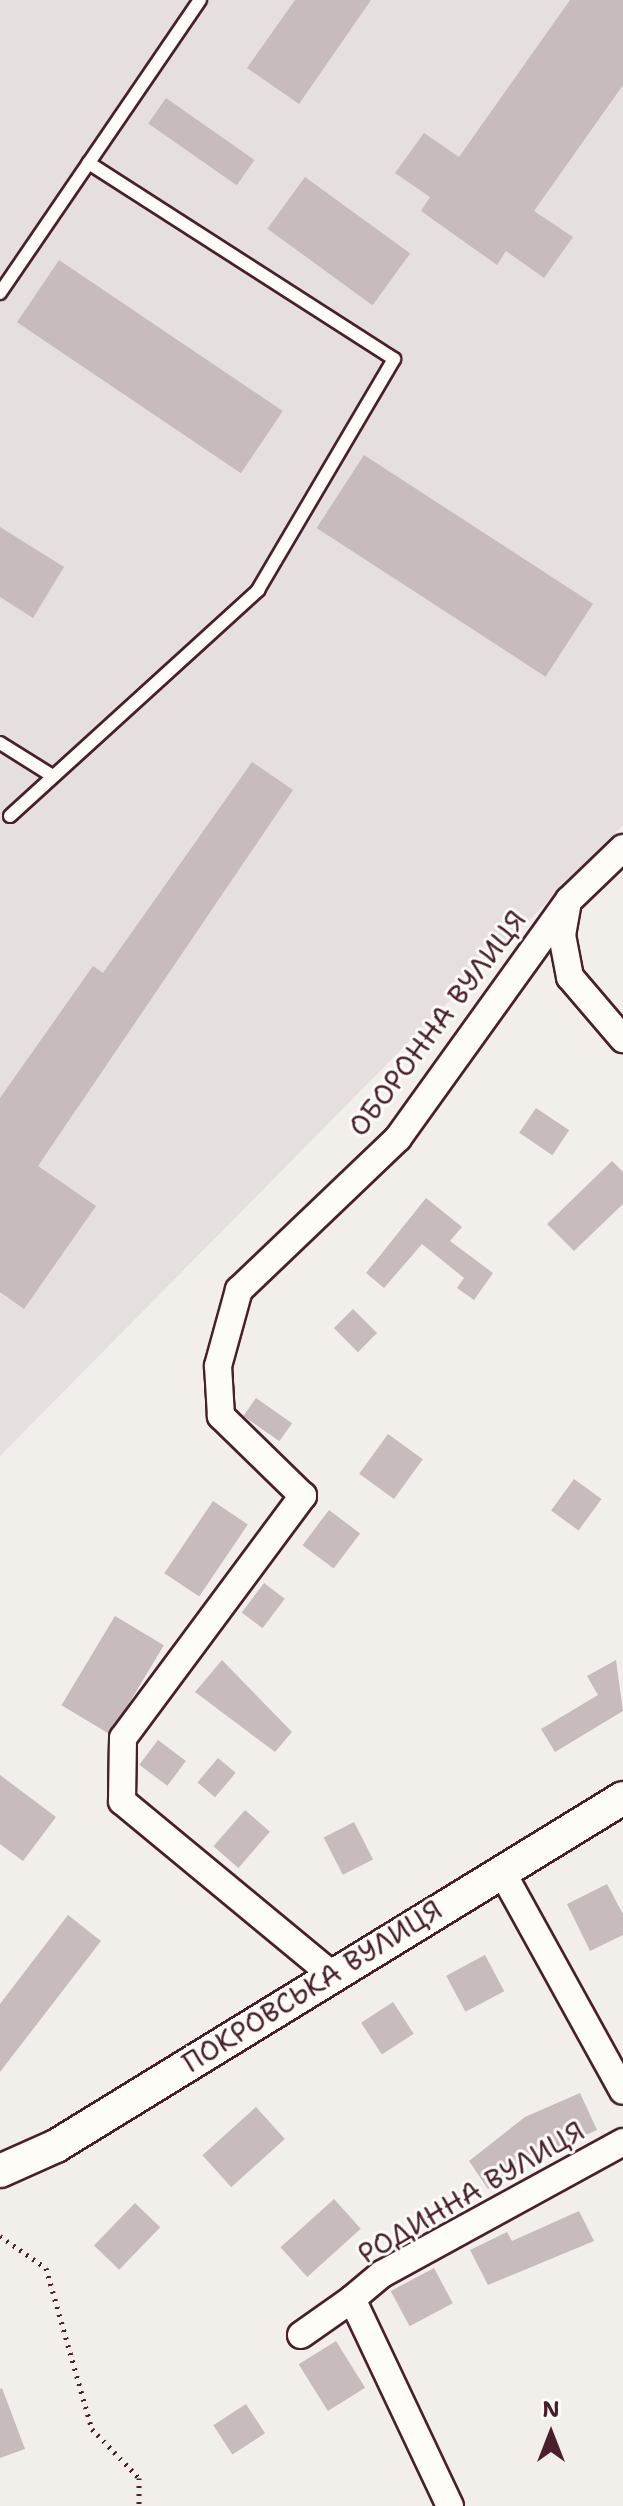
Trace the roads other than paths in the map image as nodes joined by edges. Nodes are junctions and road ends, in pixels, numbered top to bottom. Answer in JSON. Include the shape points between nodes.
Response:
{"nodes":[{"id":1,"x":200,"y":0,"type":"edge"},
{"id":2,"x":89,"y":163,"type":"junction"},
{"id":3,"x":0,"y":293,"type":"edge"},
{"id":4,"x":0,"y":743,"type":"edge"},
{"id":5,"x":51,"y":775,"type":"junction"},
{"id":6,"x":10,"y":816,"type":"dead end"},
{"id":7,"x":623,"y":848,"type":"edge"},
{"id":8,"x":569,"y":900,"type":"junction"},
{"id":9,"x":623,"y":1039,"type":"edge"},
{"id":10,"x":623,"y":1798,"type":"edge"},
{"id":11,"x":501,"y":1870,"type":"junction"},
{"id":12,"x":331,"y":1974,"type":"junction"},
{"id":13,"x":623,"y":2091,"type":"edge"},
{"id":14,"x":623,"y":2142,"type":"edge"},
{"id":15,"x":0,"y":2171,"type":"edge"},
{"id":16,"x":352,"y":2299,"type":"junction"},
{"id":17,"x":301,"y":2335,"type":"dead end"},
{"id":18,"x":450,"y":2506,"type":"edge"}],
"edges":[{"from":1,"to":2,"type":"lane"},
{"from":2,"to":3,"type":"lane"},
{"from":2,"to":5,"type":"lane","via":[[394,359],[258,590]]},
{"from":4,"to":5,"type":"lane"},
{"from":5,"to":6,"type":"lane"},
{"from":7,"to":8,"type":"street","name":"ОБОРОННА ВУЛИЦЯ"},
{"from":8,"to":9,"type":"street","via":[[562,935],[570,977]]},
{"from":8,"to":12,"type":"street","name":"ОБОРОННА ВУЛИЦЯ","via":[[398,1138],[239,1290],[218,1366],[221,1416],[303,1496],[123,1738],[122,1801]]},
{"from":10,"to":11,"type":"street","name":"ПОКРОВСЬКА ВУЛИЦЯ"},
{"from":11,"to":12,"type":"street","name":"ПОКРОВСЬКА ВУЛИЦЯ"},
{"from":11,"to":13,"type":"street"},
{"from":12,"to":15,"type":"street","name":"ПОКРОВСЬКА ВУЛИЦЯ","via":[[56,2146]]},
{"from":14,"to":16,"type":"street","name":"РОДИННА ВУЛИЦЯ","via":[[382,2274]]},
{"from":16,"to":17,"type":"street","name":"РОДИННА ВУЛИЦЯ"},
{"from":16,"to":18,"type":"street","name":"РОДИННА ВУЛИЦЯ"}]}
